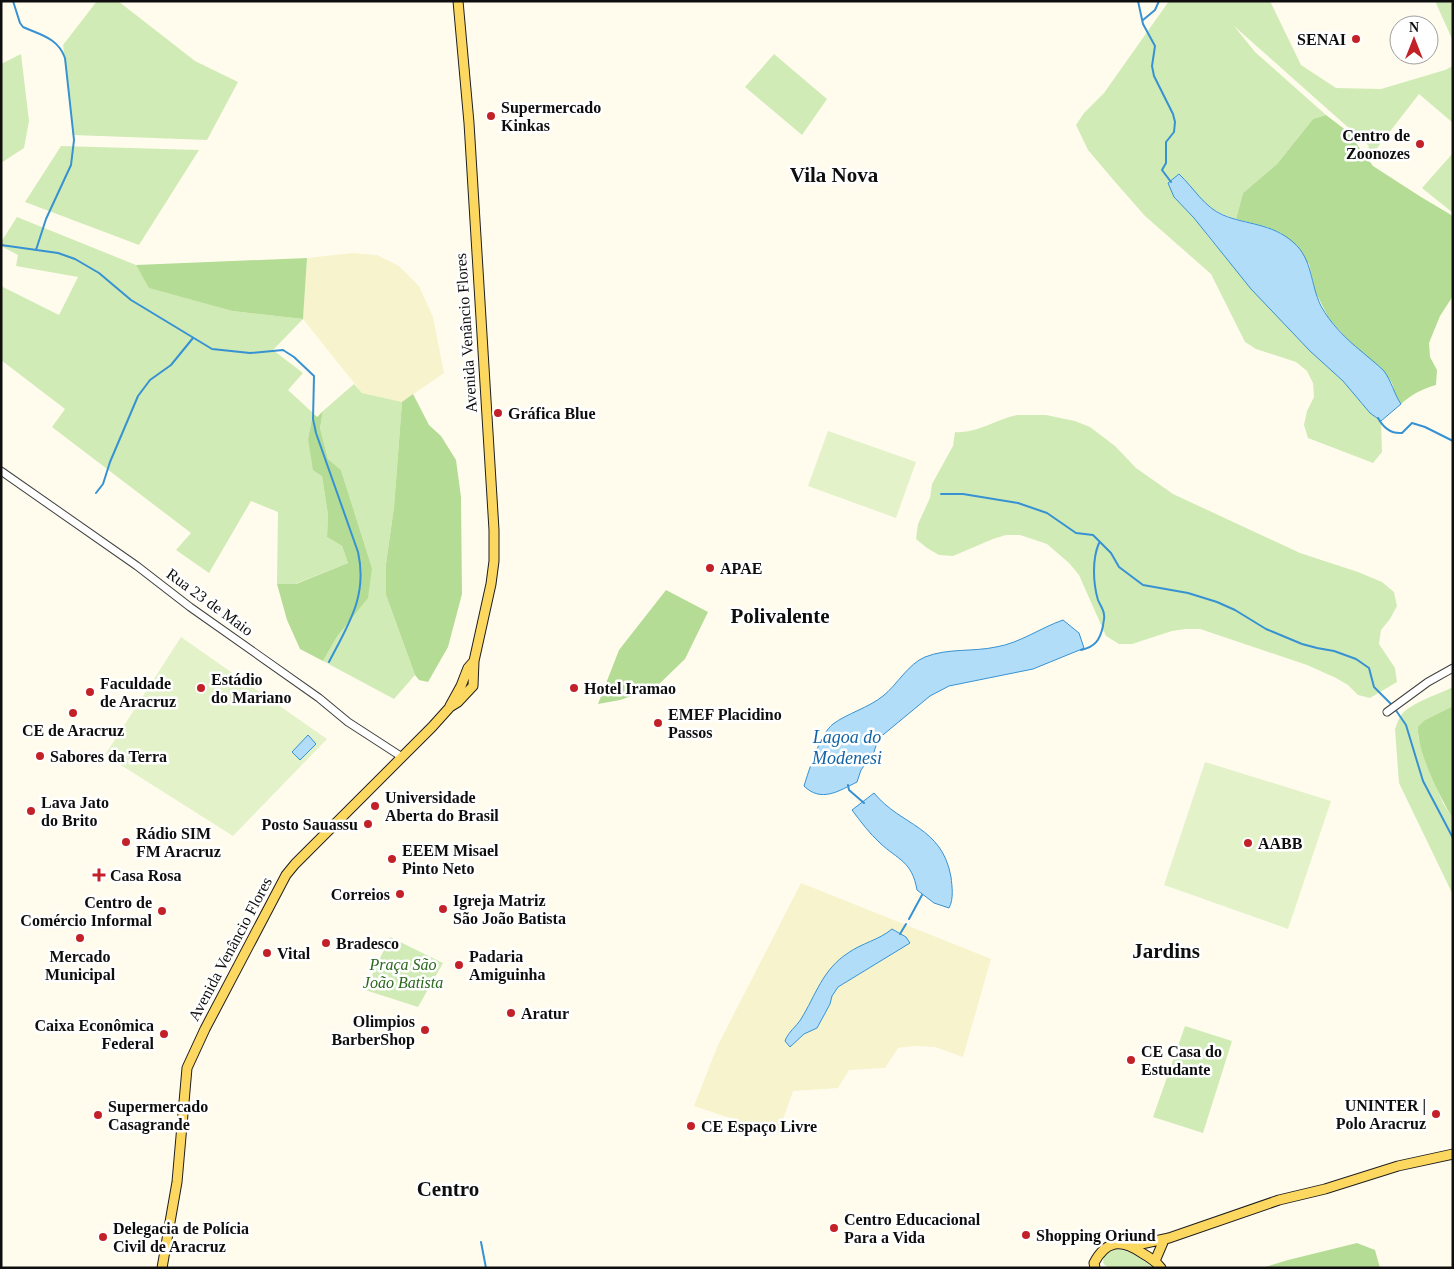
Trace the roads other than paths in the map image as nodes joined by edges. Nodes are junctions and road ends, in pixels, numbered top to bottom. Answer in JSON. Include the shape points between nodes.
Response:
{"nodes":[{"id":1,"x":458,"y":1,"type":"edge"},
{"id":2,"x":1,"y":471,"type":"edge"},
{"id":3,"x":1453,"y":668,"type":"edge"},
{"id":4,"x":1387,"y":712,"type":"dead end"},
{"id":5,"x":402,"y":757,"type":"junction"},
{"id":6,"x":1453,"y":1154,"type":"edge"},
{"id":7,"x":1164,"y":1240,"type":"junction"},
{"id":8,"x":1132,"y":1246,"type":"junction"},
{"id":9,"x":1158,"y":1265,"type":"edge"},
{"id":10,"x":1093,"y":1266,"type":"edge"},
{"id":11,"x":162,"y":1268,"type":"edge"}],
"edges":[{"from":1,"to":5,"type":"main road","name":"Avenida Venâncio Flores","via":[[469,123],[494,561],[467,684],[450,707]]},
{"from":2,"to":5,"type":"street","name":"Rua 23 de Maio","via":[[137,566],[348,722]]},
{"from":3,"to":4,"type":"street"},
{"from":5,"to":11,"type":"main road","name":"Avenida Venâncio Flores","via":[[286,875],[193,1054],[186,1074],[177,1182]]},
{"from":6,"to":7,"type":"main road","via":[[1279,1200]]},
{"from":7,"to":8,"type":"main road"},
{"from":7,"to":9,"type":"main road"},
{"from":8,"to":9,"type":"main road"},
{"from":8,"to":10,"type":"main road","via":[[1109,1245]]}]}
